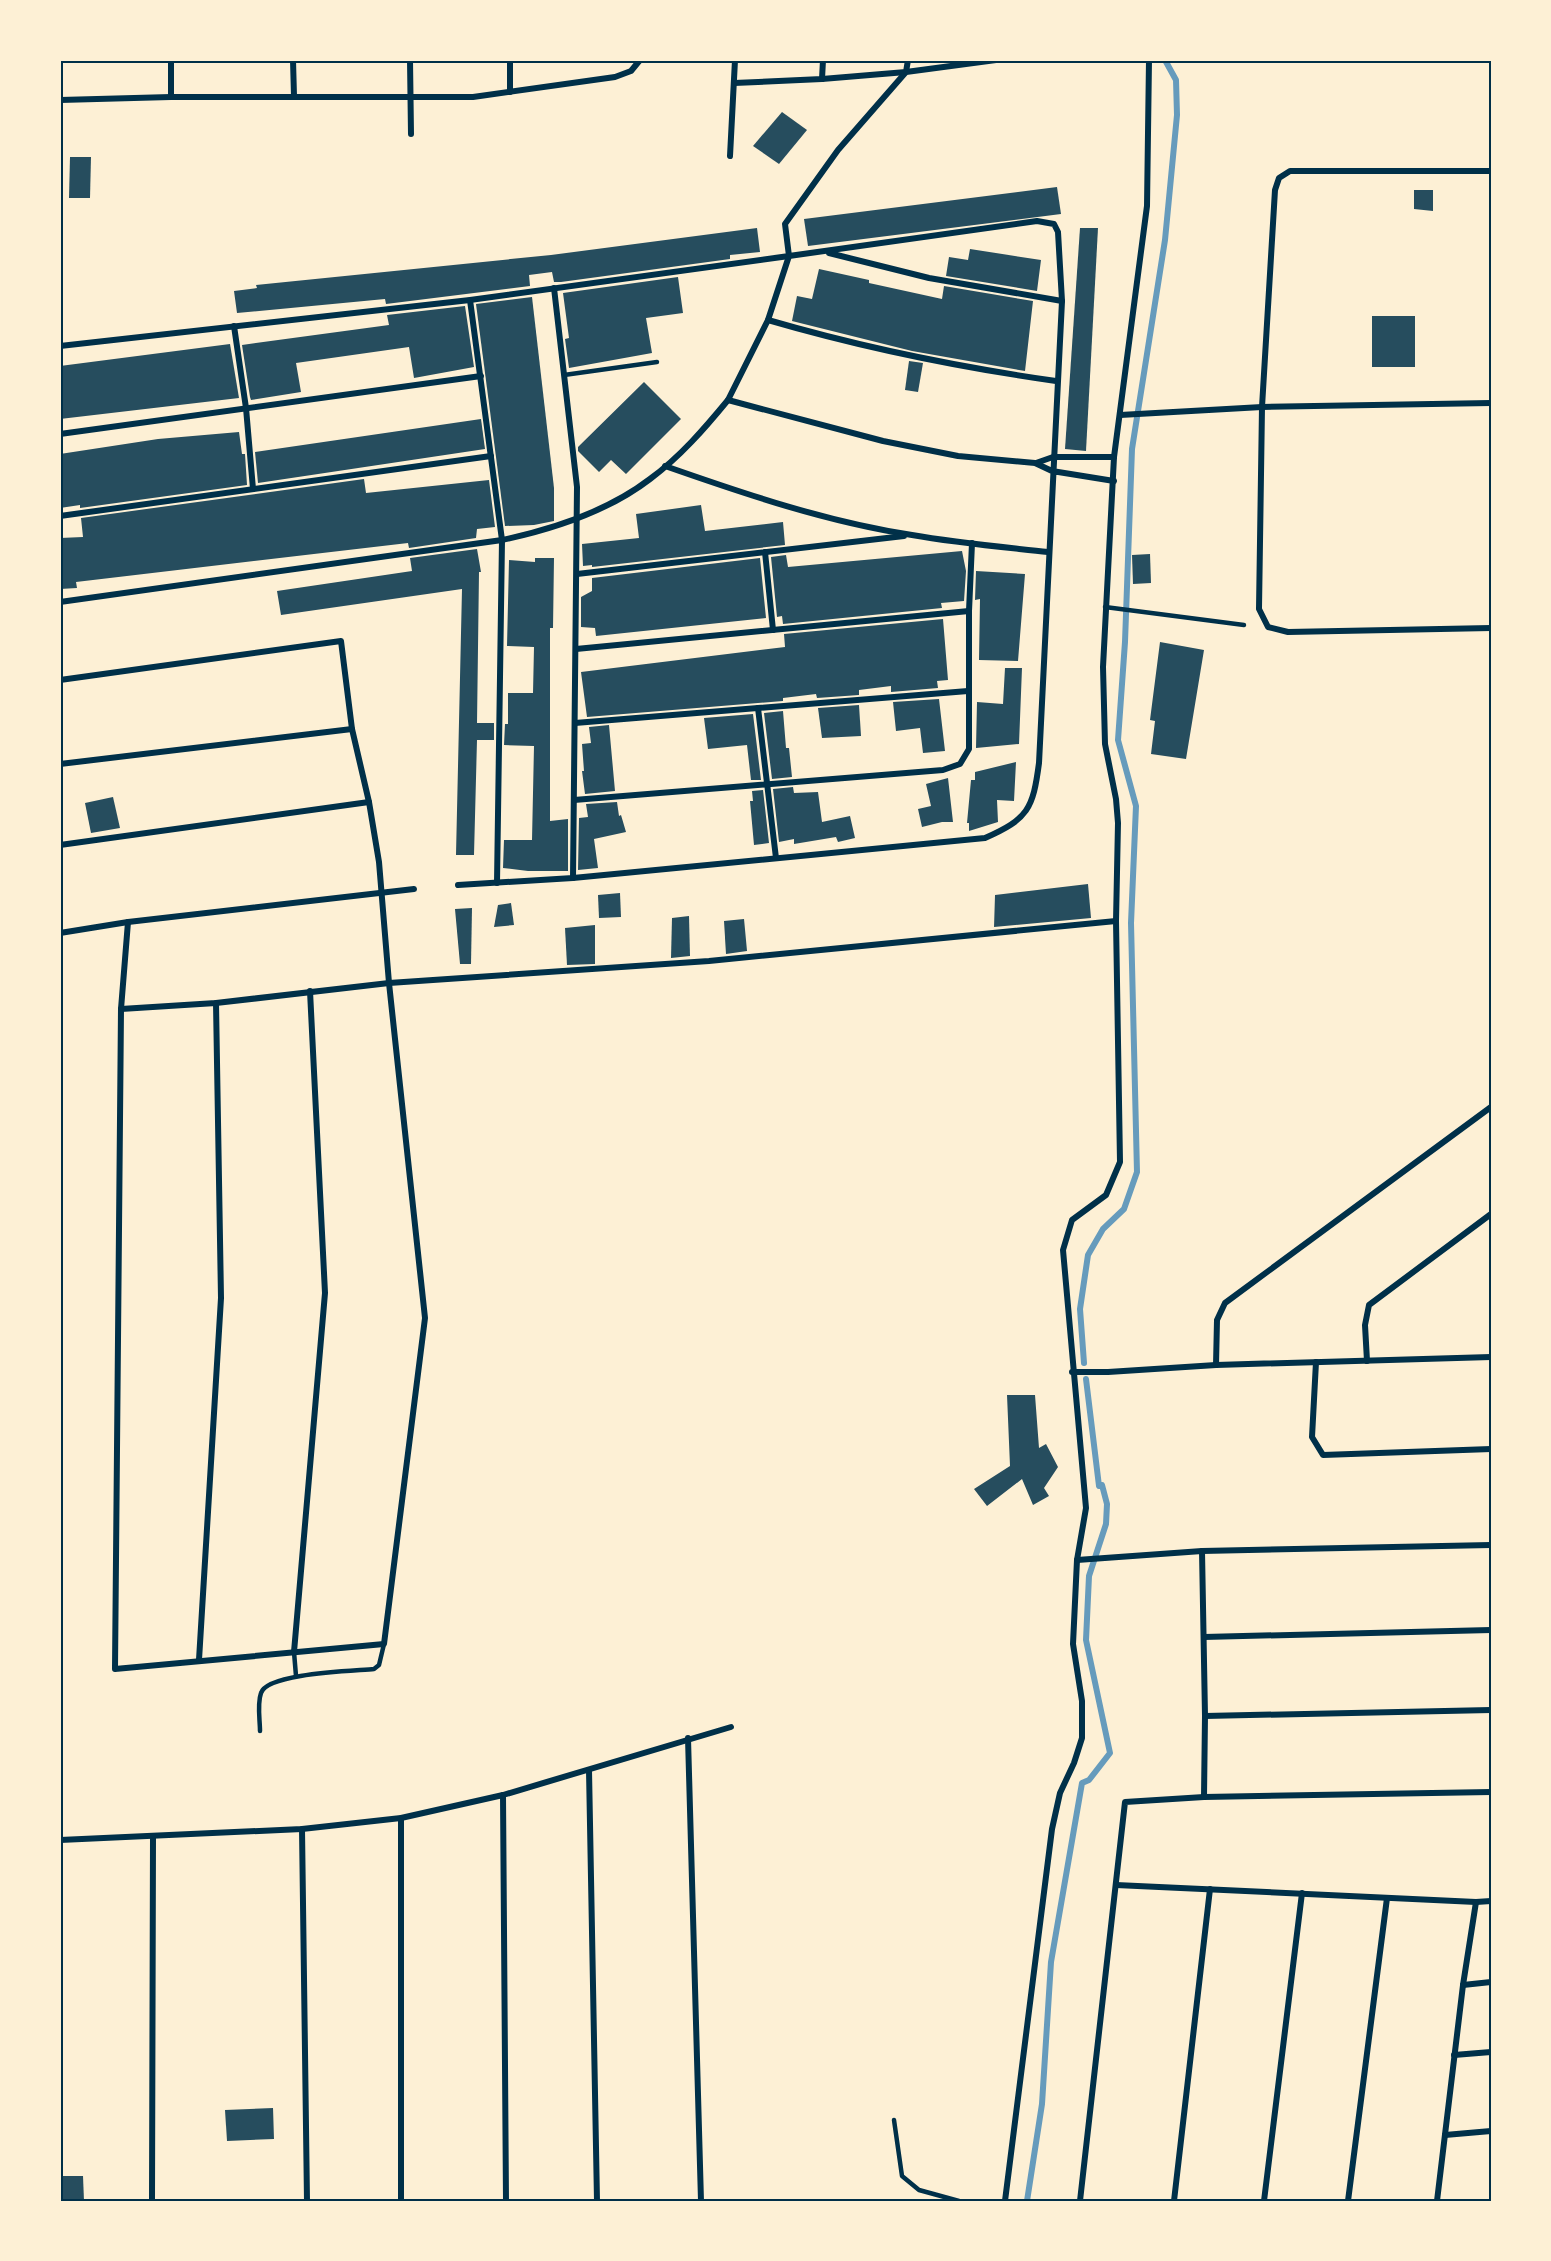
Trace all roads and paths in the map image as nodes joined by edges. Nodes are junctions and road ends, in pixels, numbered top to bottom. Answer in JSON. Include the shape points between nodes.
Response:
{"nodes":[{"id":1,"x":171,"y":60,"type":"edge"},
{"id":2,"x":293,"y":60,"type":"edge"},
{"id":3,"x":410,"y":60,"type":"edge"},
{"id":4,"x":510,"y":60,"type":"edge"},
{"id":5,"x":640,"y":60,"type":"edge"},
{"id":6,"x":735,"y":60,"type":"edge"},
{"id":7,"x":823,"y":60,"type":"edge"},
{"id":8,"x":908,"y":60,"type":"edge"},
{"id":9,"x":996,"y":60,"type":"edge"},
{"id":10,"x":1149,"y":60,"type":"edge"},
{"id":11,"x":906,"y":72,"type":"junction"},
{"id":12,"x":822,"y":79,"type":"junction"},
{"id":13,"x":734,"y":83,"type":"junction"},
{"id":14,"x":510,"y":92,"type":"junction"},
{"id":15,"x":294,"y":96,"type":"junction"},
{"id":16,"x":411,"y":96,"type":"junction"},
{"id":17,"x":171,"y":97,"type":"junction"},
{"id":18,"x":60,"y":100,"type":"edge"},
{"id":19,"x":411,"y":134,"type":"dead end"},
{"id":20,"x":730,"y":156,"type":"dead end"},
{"id":21,"x":1491,"y":171,"type":"edge"},
{"id":22,"x":826,"y":252,"type":"junction"},
{"id":23,"x":789,"y":256,"type":"junction"},
{"id":24,"x":554,"y":288,"type":"junction"},
{"id":25,"x":470,"y":300,"type":"junction"},
{"id":26,"x":1062,"y":301,"type":"junction"},
{"id":27,"x":768,"y":320,"type":"junction"},
{"id":28,"x":234,"y":326,"type":"junction"},
{"id":29,"x":60,"y":346,"type":"edge"},
{"id":30,"x":657,"y":362,"type":"dead end"},
{"id":31,"x":564,"y":375,"type":"junction"},
{"id":32,"x":481,"y":376,"type":"junction"},
{"id":33,"x":1056,"y":381,"type":"junction"},
{"id":34,"x":728,"y":400,"type":"junction"},
{"id":35,"x":1491,"y":403,"type":"edge"},
{"id":36,"x":1262,"y":407,"type":"junction"},
{"id":37,"x":246,"y":408,"type":"junction"},
{"id":38,"x":1120,"y":415,"type":"junction"},
{"id":39,"x":60,"y":434,"type":"edge"},
{"id":40,"x":491,"y":456,"type":"junction"},
{"id":41,"x":1053,"y":457,"type":"junction"},
{"id":42,"x":1114,"y":457,"type":"junction"},
{"id":43,"x":1035,"y":463,"type":"junction"},
{"id":44,"x":665,"y":466,"type":"junction"},
{"id":45,"x":1052,"y":471,"type":"junction"},
{"id":46,"x":1114,"y":481,"type":"junction"},
{"id":47,"x":253,"y":489,"type":"junction"},
{"id":48,"x":60,"y":516,"type":"edge"},
{"id":49,"x":578,"y":519,"type":"junction"},
{"id":50,"x":910,"y":535,"type":"junction"},
{"id":51,"x":502,"y":540,"type":"junction"},
{"id":52,"x":972,"y":543,"type":"junction"},
{"id":53,"x":765,"y":552,"type":"junction"},
{"id":54,"x":1048,"y":552,"type":"junction"},
{"id":55,"x":577,"y":574,"type":"junction"},
{"id":56,"x":60,"y":602,"type":"edge"},
{"id":57,"x":1105,"y":607,"type":"junction"},
{"id":58,"x":969,"y":611,"type":"junction"},
{"id":59,"x":1244,"y":625,"type":"dead end"},
{"id":60,"x":1491,"y":628,"type":"edge"},
{"id":61,"x":773,"y":630,"type":"junction"},
{"id":62,"x":576,"y":649,"type":"junction"},
{"id":63,"x":60,"y":680,"type":"edge"},
{"id":64,"x":968,"y":691,"type":"junction"},
{"id":65,"x":758,"y":708,"type":"junction"},
{"id":66,"x":575,"y":723,"type":"junction"},
{"id":67,"x":352,"y":729,"type":"junction"},
{"id":68,"x":60,"y":764,"type":"edge"},
{"id":69,"x":768,"y":784,"type":"junction"},
{"id":70,"x":574,"y":800,"type":"junction"},
{"id":71,"x":369,"y":802,"type":"junction"},
{"id":72,"x":60,"y":845,"type":"edge"},
{"id":73,"x":776,"y":858,"type":"junction"},
{"id":74,"x":573,"y":878,"type":"junction"},
{"id":75,"x":497,"y":883,"type":"junction"},
{"id":76,"x":458,"y":885,"type":"dead end"},
{"id":77,"x":414,"y":889,"type":"dead end"},
{"id":78,"x":381,"y":891,"type":"junction"},
{"id":79,"x":1116,"y":921,"type":"junction"},
{"id":80,"x":128,"y":922,"type":"junction"},
{"id":81,"x":60,"y":933,"type":"edge"},
{"id":82,"x":389,"y":983,"type":"junction"},
{"id":83,"x":310,"y":991,"type":"junction"},
{"id":84,"x":216,"y":1003,"type":"junction"},
{"id":85,"x":121,"y":1009,"type":"junction"},
{"id":86,"x":1491,"y":1107,"type":"edge"},
{"id":87,"x":1491,"y":1214,"type":"edge"},
{"id":88,"x":1491,"y":1357,"type":"edge"},
{"id":89,"x":1367,"y":1361,"type":"junction"},
{"id":90,"x":1316,"y":1362,"type":"junction"},
{"id":91,"x":1216,"y":1365,"type":"junction"},
{"id":92,"x":1072,"y":1372,"type":"junction"},
{"id":93,"x":1491,"y":1449,"type":"edge"},
{"id":94,"x":1491,"y":1545,"type":"edge"},
{"id":95,"x":1202,"y":1551,"type":"junction"},
{"id":96,"x":1077,"y":1560,"type":"junction"},
{"id":97,"x":1491,"y":1630,"type":"edge"},
{"id":98,"x":1204,"y":1637,"type":"junction"},
{"id":99,"x":384,"y":1644,"type":"junction"},
{"id":100,"x":294,"y":1652,"type":"junction"},
{"id":101,"x":199,"y":1660,"type":"junction"},
{"id":102,"x":296,"y":1677,"type":"junction"},
{"id":103,"x":1491,"y":1710,"type":"edge"},
{"id":104,"x":1205,"y":1716,"type":"junction"},
{"id":105,"x":731,"y":1727,"type":"dead end"},
{"id":106,"x":260,"y":1731,"type":"dead end"},
{"id":107,"x":688,"y":1738,"type":"junction"},
{"id":108,"x":589,"y":1770,"type":"junction"},
{"id":109,"x":1491,"y":1792,"type":"edge"},
{"id":110,"x":503,"y":1795,"type":"junction"},
{"id":111,"x":1204,"y":1797,"type":"junction"},
{"id":112,"x":401,"y":1818,"type":"junction"},
{"id":113,"x":302,"y":1828,"type":"junction"},
{"id":114,"x":153,"y":1837,"type":"junction"},
{"id":115,"x":60,"y":1840,"type":"edge"},
{"id":116,"x":1116,"y":1886,"type":"junction"},
{"id":117,"x":1210,"y":1889,"type":"junction"},
{"id":118,"x":1302,"y":1893,"type":"junction"},
{"id":119,"x":1387,"y":1898,"type":"junction"},
{"id":120,"x":1491,"y":1901,"type":"edge"},
{"id":121,"x":1476,"y":1902,"type":"junction"},
{"id":122,"x":1491,"y":1982,"type":"edge"},
{"id":123,"x":1463,"y":1985,"type":"junction"},
{"id":124,"x":1491,"y":2052,"type":"edge"},
{"id":125,"x":1455,"y":2055,"type":"junction"},
{"id":126,"x":894,"y":2120,"type":"dead end"},
{"id":127,"x":1491,"y":2131,"type":"edge"},
{"id":128,"x":1445,"y":2135,"type":"junction"},
{"id":129,"x":152,"y":2201,"type":"edge"},
{"id":130,"x":307,"y":2201,"type":"edge"},
{"id":131,"x":401,"y":2201,"type":"edge"},
{"id":132,"x":506,"y":2201,"type":"edge"},
{"id":133,"x":597,"y":2201,"type":"edge"},
{"id":134,"x":701,"y":2201,"type":"edge"},
{"id":135,"x":959,"y":2201,"type":"edge"},
{"id":136,"x":1005,"y":2201,"type":"edge"},
{"id":137,"x":1080,"y":2201,"type":"edge"},
{"id":138,"x":1174,"y":2201,"type":"edge"},
{"id":139,"x":1264,"y":2201,"type":"edge"},
{"id":140,"x":1348,"y":2201,"type":"edge"},
{"id":141,"x":1437,"y":2201,"type":"edge"}],
"edges":[{"from":1,"to":17,"type":"street"},
{"from":2,"to":15,"type":"street"},
{"from":3,"to":16,"type":"street"},
{"from":4,"to":14,"type":"street"},
{"from":5,"to":14,"type":"street","via":[[631,71],[615,77]]},
{"from":6,"to":13,"type":"street"},
{"from":7,"to":12,"type":"street"},
{"from":8,"to":11,"type":"street"},
{"from":9,"to":11,"type":"street"},
{"from":10,"to":38,"type":"street","via":[[1147,206]]},
{"from":11,"to":12,"type":"street"},
{"from":11,"to":23,"type":"street","via":[[838,150],[785,224]]},
{"from":12,"to":13,"type":"street"},
{"from":13,"to":20,"type":"street"},
{"from":14,"to":16,"type":"street","via":[[473,97]]},
{"from":15,"to":16,"type":"street"},
{"from":15,"to":17,"type":"street"},
{"from":16,"to":19,"type":"street"},
{"from":17,"to":18,"type":"street"},
{"from":21,"to":36,"type":"street","via":[[1290,171],[1279,178],[1275,190]]},
{"from":22,"to":23,"type":"street"},
{"from":22,"to":26,"type":"street","via":[[929,278]]},
{"from":22,"to":26,"type":"street","via":[[1047,221],[1058,232]]},
{"from":23,"to":24,"type":"street"},
{"from":23,"to":27,"type":"street"},
{"from":24,"to":25,"type":"street"},
{"from":24,"to":31,"type":"street"},
{"from":25,"to":28,"type":"street"},
{"from":25,"to":32,"type":"street"},
{"from":26,"to":33,"type":"street"},
{"from":27,"to":33,"type":"street","via":[[909,357]]},
{"from":27,"to":34,"type":"street"},
{"from":28,"to":29,"type":"street"},
{"from":28,"to":37,"type":"street"},
{"from":30,"to":31,"type":"lane"},
{"from":31,"to":49,"type":"street"},
{"from":32,"to":37,"type":"street"},
{"from":32,"to":40,"type":"street"},
{"from":33,"to":41,"type":"street"},
{"from":34,"to":43,"type":"street","via":[[883,441],[958,456]]},
{"from":34,"to":44,"type":"street"},
{"from":35,"to":36,"type":"street"},
{"from":36,"to":38,"type":"street"},
{"from":36,"to":60,"type":"street","via":[[1259,609],[1268,627],[1288,632]]},
{"from":37,"to":39,"type":"street"},
{"from":37,"to":47,"type":"street"},
{"from":38,"to":42,"type":"street"},
{"from":40,"to":47,"type":"street"},
{"from":40,"to":51,"type":"street"},
{"from":41,"to":42,"type":"street"},
{"from":41,"to":43,"type":"street"},
{"from":41,"to":45,"type":"street"},
{"from":42,"to":46,"type":"street"},
{"from":43,"to":45,"type":"street"},
{"from":44,"to":49,"type":"street","via":[[641,485]]},
{"from":44,"to":50,"type":"street","via":[[741,493]]},
{"from":45,"to":46,"type":"street"},
{"from":45,"to":54,"type":"street"},
{"from":46,"to":57,"type":"street"},
{"from":47,"to":48,"type":"street"},
{"from":49,"to":51,"type":"street"},
{"from":49,"to":55,"type":"street"},
{"from":50,"to":52,"type":"street"},
{"from":50,"to":53,"type":"street"},
{"from":51,"to":56,"type":"street"},
{"from":51,"to":75,"type":"street"},
{"from":52,"to":54,"type":"street"},
{"from":52,"to":58,"type":"street"},
{"from":53,"to":55,"type":"street"},
{"from":53,"to":61,"type":"street"},
{"from":54,"to":73,"type":"street","via":[[1039,763],[1035,795],[1027,812],[985,838]]},
{"from":55,"to":62,"type":"street"},
{"from":57,"to":59,"type":"lane"},
{"from":57,"to":79,"type":"street","via":[[1105,744],[1118,823]]},
{"from":58,"to":61,"type":"street"},
{"from":58,"to":64,"type":"street"},
{"from":61,"to":62,"type":"street"},
{"from":62,"to":66,"type":"street"},
{"from":63,"to":67,"type":"street","via":[[341,641]]},
{"from":64,"to":65,"type":"street"},
{"from":64,"to":69,"type":"street","via":[[969,749],[960,764],[943,770]]},
{"from":65,"to":66,"type":"street"},
{"from":65,"to":69,"type":"street"},
{"from":66,"to":70,"type":"street"},
{"from":67,"to":68,"type":"street"},
{"from":67,"to":71,"type":"street"},
{"from":69,"to":70,"type":"street"},
{"from":69,"to":73,"type":"street"},
{"from":70,"to":74,"type":"street"},
{"from":71,"to":72,"type":"street"},
{"from":71,"to":78,"type":"street"},
{"from":73,"to":74,"type":"street"},
{"from":74,"to":75,"type":"street"},
{"from":75,"to":76,"type":"street"},
{"from":77,"to":78,"type":"street"},
{"from":78,"to":80,"type":"street"},
{"from":78,"to":82,"type":"street"},
{"from":79,"to":82,"type":"street","via":[[709,961]]},
{"from":79,"to":92,"type":"street","via":[[1120,1162],[1106,1195],[1072,1220],[1063,1250]]},
{"from":80,"to":81,"type":"street"},
{"from":80,"to":85,"type":"street"},
{"from":82,"to":83,"type":"street"},
{"from":82,"to":99,"type":"street","via":[[425,1318]]},
{"from":83,"to":84,"type":"street"},
{"from":83,"to":100,"type":"street","via":[[325,1293]]},
{"from":84,"to":85,"type":"street"},
{"from":84,"to":101,"type":"street","via":[[220,1298]]},
{"from":85,"to":101,"type":"street","via":[[115,1669]]},
{"from":86,"to":91,"type":"street","via":[[1225,1303],[1217,1320]]},
{"from":87,"to":89,"type":"street","via":[[1369,1305],[1365,1325]]},
{"from":88,"to":89,"type":"street"},
{"from":89,"to":90,"type":"street"},
{"from":90,"to":91,"type":"street"},
{"from":90,"to":93,"type":"street","via":[[1312,1437],[1323,1455]]},
{"from":91,"to":92,"type":"street"},
{"from":92,"to":96,"type":"street","via":[[1086,1508]]},
{"from":94,"to":95,"type":"street"},
{"from":95,"to":96,"type":"street"},
{"from":95,"to":98,"type":"street"},
{"from":96,"to":136,"type":"street","via":[[1073,1644],[1082,1701],[1082,1738],[1060,1793],[1052,1829]]},
{"from":97,"to":98,"type":"street"},
{"from":98,"to":104,"type":"street"},
{"from":99,"to":100,"type":"street"},
{"from":99,"to":102,"type":"lane","via":[[379,1665],[374,1669]]},
{"from":100,"to":101,"type":"street"},
{"from":100,"to":102,"type":"lane"},
{"from":102,"to":106,"type":"lane","via":[[267,1685],[261,1693]]},
{"from":103,"to":104,"type":"street"},
{"from":104,"to":111,"type":"street"},
{"from":105,"to":107,"type":"street"},
{"from":107,"to":108,"type":"street"},
{"from":107,"to":134,"type":"street"},
{"from":108,"to":110,"type":"street"},
{"from":108,"to":133,"type":"street"},
{"from":109,"to":111,"type":"street"},
{"from":110,"to":112,"type":"street"},
{"from":110,"to":132,"type":"street"},
{"from":111,"to":116,"type":"street","via":[[1125,1802]]},
{"from":112,"to":113,"type":"street"},
{"from":112,"to":131,"type":"street"},
{"from":113,"to":114,"type":"street"},
{"from":113,"to":130,"type":"street"},
{"from":114,"to":115,"type":"street"},
{"from":114,"to":129,"type":"street"},
{"from":116,"to":117,"type":"street"},
{"from":116,"to":137,"type":"street"},
{"from":117,"to":118,"type":"street"},
{"from":117,"to":138,"type":"street"},
{"from":118,"to":119,"type":"street"},
{"from":118,"to":139,"type":"street"},
{"from":119,"to":121,"type":"street"},
{"from":119,"to":140,"type":"street"},
{"from":120,"to":121,"type":"street"},
{"from":121,"to":123,"type":"street"},
{"from":122,"to":123,"type":"street"},
{"from":123,"to":125,"type":"street"},
{"from":124,"to":125,"type":"street"},
{"from":125,"to":128,"type":"street"},
{"from":126,"to":135,"type":"lane","via":[[902,2176],[918,2190]]},
{"from":127,"to":128,"type":"street"},
{"from":128,"to":141,"type":"street"}]}
